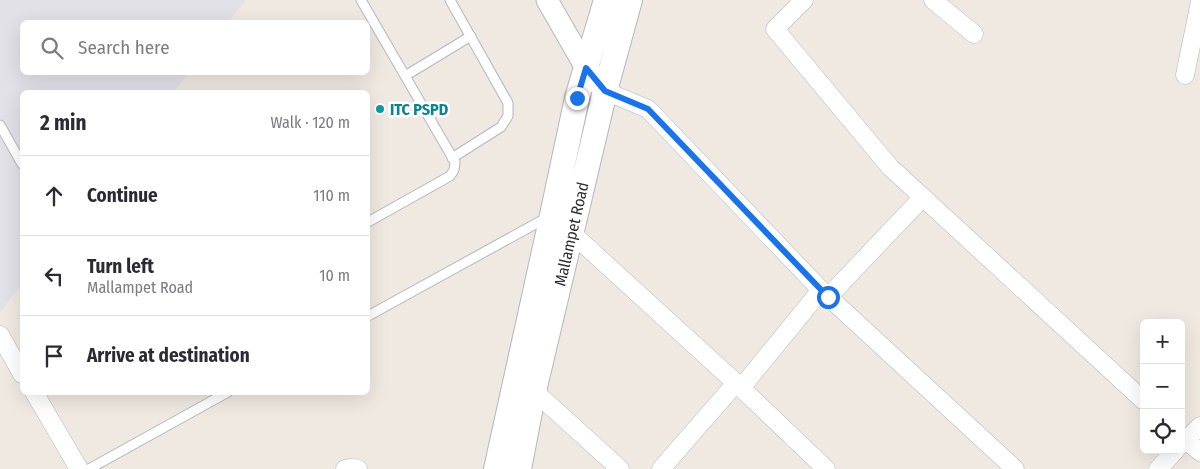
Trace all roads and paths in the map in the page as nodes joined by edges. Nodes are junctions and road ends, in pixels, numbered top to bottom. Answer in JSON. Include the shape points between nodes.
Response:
{"nodes":[{"id":1,"x":361,"y":0,"type":"edge"},
{"id":2,"x":450,"y":0,"type":"edge"},
{"id":3,"x":547,"y":0,"type":"edge"},
{"id":4,"x":606,"y":0,"type":"edge"},
{"id":5,"x":630,"y":0,"type":"edge"},
{"id":6,"x":804,"y":0,"type":"edge"},
{"id":7,"x":933,"y":0,"type":"edge"},
{"id":8,"x":1200,"y":2,"type":"edge"},
{"id":9,"x":974,"y":34,"type":"dead end"},
{"id":10,"x":471,"y":36,"type":"junction"},
{"id":11,"x":586,"y":68,"type":"junction"},
{"id":12,"x":1185,"y":75,"type":"dead end"},
{"id":13,"x":405,"y":76,"type":"junction"},
{"id":14,"x":605,"y":91,"type":"junction"},
{"id":15,"x":0,"y":125,"type":"edge"},
{"id":16,"x":452,"y":158,"type":"junction"},
{"id":17,"x":20,"y":160,"type":"edge"},
{"id":18,"x":923,"y":197,"type":"junction"},
{"id":19,"x":552,"y":215,"type":"junction"},
{"id":20,"x":370,"y":221,"type":"edge"},
{"id":21,"x":572,"y":233,"type":"junction"},
{"id":22,"x":824,"y":293,"type":"junction"},
{"id":23,"x":370,"y":315,"type":"edge"},
{"id":24,"x":0,"y":335,"type":"edge"},
{"id":25,"x":20,"y":370,"type":"edge"},
{"id":26,"x":738,"y":386,"type":"junction"},
{"id":27,"x":525,"y":388,"type":"junction"},
{"id":28,"x":36,"y":395,"type":"edge"},
{"id":29,"x":223,"y":395,"type":"edge"},
{"id":30,"x":1140,"y":397,"type":"edge"},
{"id":31,"x":1200,"y":426,"type":"edge"},
{"id":32,"x":1185,"y":439,"type":"edge"},
{"id":33,"x":1185,"y":445,"type":"edge"},
{"id":34,"x":1200,"y":452,"type":"edge"},
{"id":35,"x":1171,"y":454,"type":"edge"},
{"id":36,"x":78,"y":469,"type":"edge"},
{"id":37,"x":89,"y":469,"type":"edge"},
{"id":38,"x":345,"y":469,"type":"edge"},
{"id":39,"x":358,"y":469,"type":"edge"},
{"id":40,"x":496,"y":469,"type":"edge"},
{"id":41,"x":519,"y":469,"type":"edge"},
{"id":42,"x":620,"y":469,"type":"edge"},
{"id":43,"x":661,"y":469,"type":"edge"},
{"id":44,"x":826,"y":469,"type":"edge"},
{"id":45,"x":1015,"y":469,"type":"edge"},
{"id":46,"x":1158,"y":469,"type":"edge"}],
"edges":[{"from":1,"to":13,"type":"lane"},
{"from":2,"to":10,"type":"lane"},
{"from":3,"to":11,"type":"street"},
{"from":4,"to":11,"type":"main road","name":"Mallampet Road"},
{"from":5,"to":14,"type":"main road","name":"Mallampet Road"},
{"from":6,"to":18,"type":"street","via":[[775,29],[890,167]]},
{"from":7,"to":9,"type":"street"},
{"from":8,"to":12,"type":"street"},
{"from":10,"to":13,"type":"lane"},
{"from":10,"to":16,"type":"lane","via":[[508,103],[508,116],[501,127]]},
{"from":11,"to":14,"type":"street"},
{"from":11,"to":19,"type":"main road","name":"Mallampet Road"},
{"from":13,"to":16,"type":"lane"},
{"from":14,"to":21,"type":"main road","name":"Mallampet Road"},
{"from":14,"to":22,"type":"street","via":[[648,109]]},
{"from":15,"to":17,"type":"lane"},
{"from":16,"to":20,"type":"lane","via":[[455,162],[450,176]]},
{"from":18,"to":22,"type":"street"},
{"from":18,"to":30,"type":"street"},
{"from":19,"to":21,"type":"street"},
{"from":19,"to":23,"type":"lane"},
{"from":19,"to":27,"type":"main road","name":"Mallampet Road"},
{"from":21,"to":26,"type":"street"},
{"from":21,"to":27,"type":"main road","name":"Mallampet Road"},
{"from":22,"to":26,"type":"street"},
{"from":22,"to":45,"type":"street"},
{"from":24,"to":25,"type":"street"},
{"from":26,"to":43,"type":"street"},
{"from":26,"to":44,"type":"street"},
{"from":27,"to":40,"type":"main road","name":"Mallampet Road"},
{"from":27,"to":41,"type":"main road","name":"Mallampet Road"},
{"from":27,"to":42,"type":"street"},
{"from":28,"to":36,"type":"street"},
{"from":29,"to":37,"type":"lane"},
{"from":31,"to":32,"type":"street"},
{"from":33,"to":34,"type":"street"},
{"from":35,"to":46,"type":"street"},
{"from":38,"to":39,"type":"street"}]}
